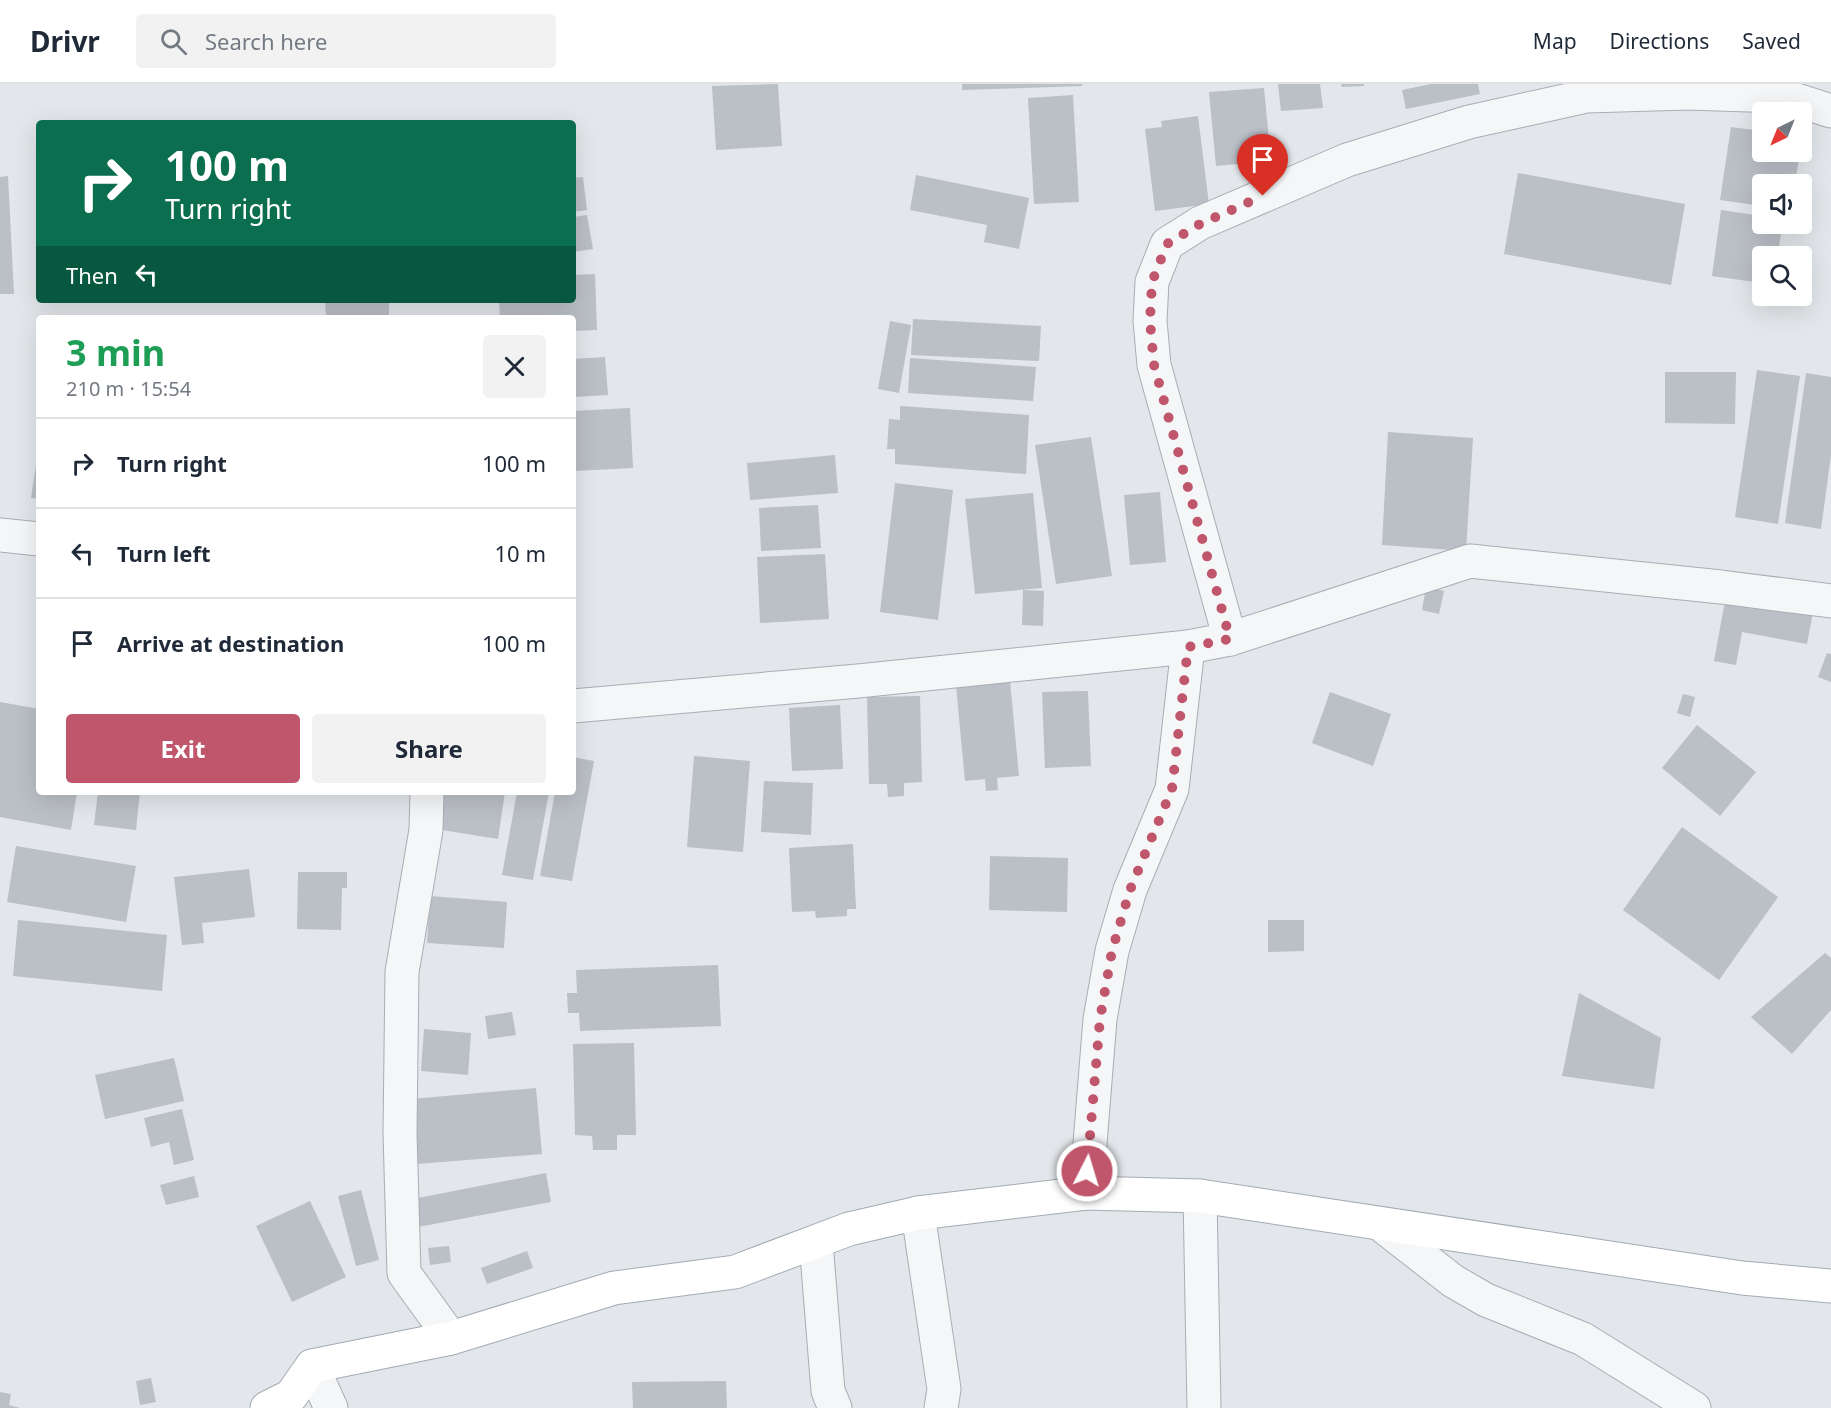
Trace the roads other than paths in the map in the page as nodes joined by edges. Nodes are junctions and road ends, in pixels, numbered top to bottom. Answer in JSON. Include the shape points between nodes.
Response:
{"nodes":[{"id":1,"x":1788,"y":90,"type":"edge"},
{"id":2,"x":1831,"y":111,"type":"edge"},
{"id":3,"x":0,"y":535,"type":"edge"},
{"id":4,"x":36,"y":539,"type":"edge"},
{"id":5,"x":1831,"y":601,"type":"edge"},
{"id":6,"x":1230,"y":639,"type":"junction"},
{"id":7,"x":1188,"y":647,"type":"junction"},
{"id":8,"x":576,"y":706,"type":"edge"},
{"id":9,"x":427,"y":795,"type":"edge"},
{"id":10,"x":1086,"y":1193,"type":"junction"},
{"id":11,"x":1200,"y":1196,"type":"junction"},
{"id":12,"x":918,"y":1213,"type":"junction"},
{"id":13,"x":1380,"y":1224,"type":"junction"},
{"id":14,"x":816,"y":1242,"type":"junction"},
{"id":15,"x":1831,"y":1286,"type":"edge"},
{"id":16,"x":451,"y":1338,"type":"junction"},
{"id":17,"x":312,"y":1366,"type":"junction"},
{"id":18,"x":267,"y":1408,"type":"edge"},
{"id":19,"x":331,"y":1408,"type":"edge"},
{"id":20,"x":835,"y":1408,"type":"edge"},
{"id":21,"x":941,"y":1408,"type":"edge"},
{"id":22,"x":1204,"y":1408,"type":"edge"},
{"id":23,"x":1694,"y":1408,"type":"edge"}],
"edges":[{"from":1,"to":2,"type":"street"},
{"from":1,"to":6,"type":"street","via":[[1587,96],[1469,122],[1347,160],[1200,224],[1167,244],[1152,282],[1154,365]]},
{"from":3,"to":4,"type":"street"},
{"from":5,"to":6,"type":"street","via":[[1470,561]]},
{"from":6,"to":7,"type":"street"},
{"from":7,"to":8,"type":"street"},
{"from":7,"to":10,"type":"street","via":[[1172,789],[1130,890],[1106,985]]},
{"from":9,"to":16,"type":"street","via":[[426,830],[402,972],[400,1133],[404,1273]]},
{"from":10,"to":11,"type":"main road"},
{"from":10,"to":12,"type":"main road"},
{"from":11,"to":13,"type":"main road"},
{"from":11,"to":22,"type":"street"},
{"from":12,"to":14,"type":"main road","via":[[849,1229]]},
{"from":12,"to":21,"type":"street","via":[[944,1389]]},
{"from":13,"to":15,"type":"main road","via":[[1742,1278]]},
{"from":13,"to":23,"type":"street","via":[[1469,1291],[1583,1339]]},
{"from":14,"to":16,"type":"main road","via":[[735,1272],[614,1288]]},
{"from":14,"to":20,"type":"street","via":[[828,1391]]},
{"from":16,"to":17,"type":"main road"},
{"from":17,"to":18,"type":"main road","via":[[291,1396]]},
{"from":17,"to":19,"type":"street"}]}
